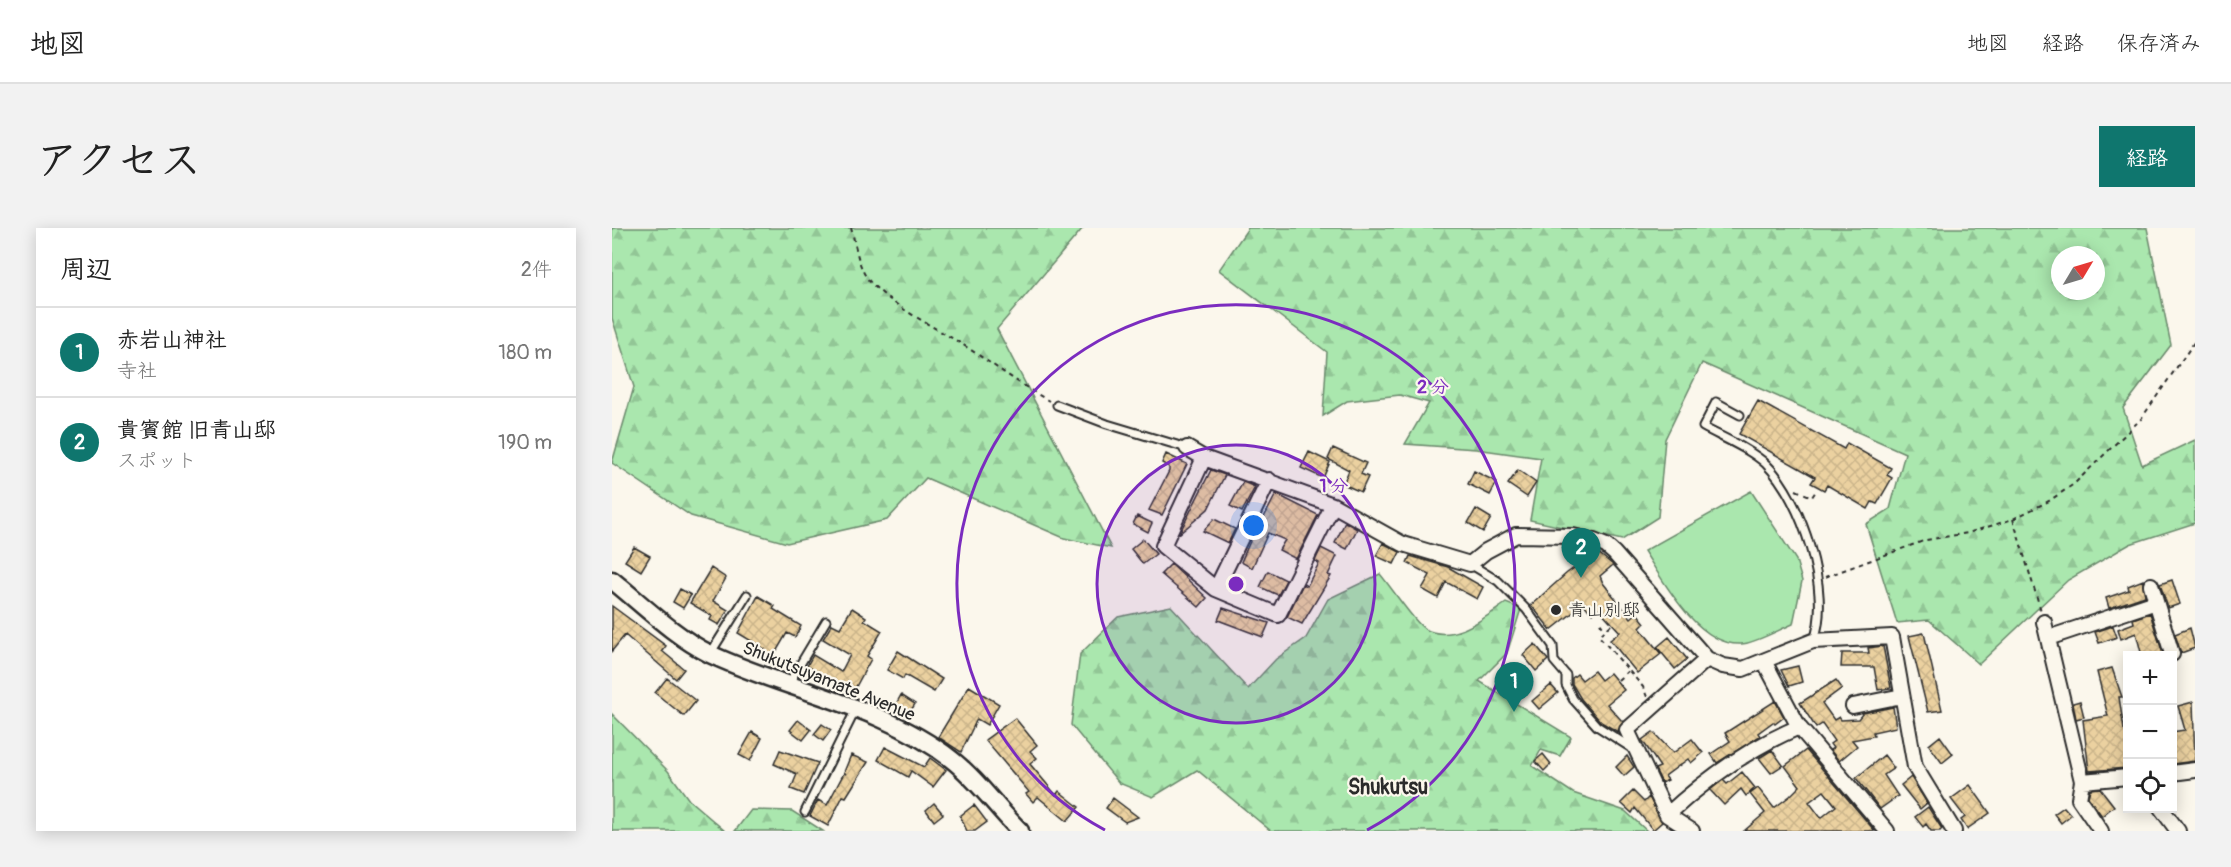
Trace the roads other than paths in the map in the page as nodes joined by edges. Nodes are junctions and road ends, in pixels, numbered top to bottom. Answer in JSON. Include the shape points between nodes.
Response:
{"nodes":[{"id":1,"x":1057,"y":405,"type":"road end"},
{"id":2,"x":1740,"y":415,"type":"dead end"},
{"id":3,"x":1186,"y":448,"type":"joint"},
{"id":4,"x":1204,"y":458,"type":"junction"},
{"id":5,"x":1269,"y":480,"type":"junction"},
{"id":6,"x":1333,"y":505,"type":"junction"},
{"id":7,"x":1470,"y":564,"type":"junction"},
{"id":8,"x":612,"y":580,"type":"edge"},
{"id":9,"x":2151,"y":585,"type":"dead end"},
{"id":10,"x":1216,"y":589,"type":"junction"},
{"id":11,"x":747,"y":595,"type":"dead end"},
{"id":12,"x":2156,"y":602,"type":"junction"},
{"id":13,"x":826,"y":621,"type":"dead end"},
{"id":14,"x":2044,"y":622,"type":"road end"},
{"id":15,"x":2048,"y":638,"type":"junction"},
{"id":16,"x":1813,"y":641,"type":"junction"},
{"id":17,"x":2171,"y":651,"type":"edge"},
{"id":18,"x":710,"y":654,"type":"junction"},
{"id":19,"x":1707,"y":658,"type":"junction"},
{"id":20,"x":1764,"y":661,"type":"junction"},
{"id":21,"x":789,"y":683,"type":"junction"},
{"id":22,"x":1902,"y":696,"type":"junction"},
{"id":23,"x":1853,"y":706,"type":"dead end"},
{"id":24,"x":856,"y":709,"type":"junction"},
{"id":25,"x":1800,"y":727,"type":"junction"},
{"id":26,"x":1637,"y":751,"type":"junction"},
{"id":27,"x":2195,"y":770,"type":"edge"},
{"id":28,"x":2177,"y":772,"type":"edge"},
{"id":29,"x":2123,"y":777,"type":"edge"},
{"id":30,"x":2082,"y":781,"type":"junction"},
{"id":31,"x":805,"y":812,"type":"dead end"},
{"id":32,"x":2165,"y":813,"type":"edge"},
{"id":33,"x":1667,"y":815,"type":"junction"},
{"id":34,"x":1020,"y":831,"type":"edge"},
{"id":35,"x":1692,"y":831,"type":"edge"},
{"id":36,"x":1887,"y":831,"type":"edge"},
{"id":37,"x":1954,"y":831,"type":"edge"},
{"id":38,"x":2101,"y":831,"type":"edge"},
{"id":39,"x":2178,"y":831,"type":"edge"}],
"edges":[{"from":1,"to":3,"type":"lane"},
{"from":2,"to":16,"type":"lane","via":[[1716,402],[1703,427],[1765,463],[1782,485],[1803,526],[1816,580],[1819,612]]},
{"from":3,"to":4,"type":"street"},
{"from":4,"to":5,"type":"street"},
{"from":4,"to":10,"type":"street","via":[[1163,546]]},
{"from":5,"to":6,"type":"street"},
{"from":5,"to":10,"type":"street"},
{"from":6,"to":7,"type":"street","via":[[1403,544]]},
{"from":6,"to":10,"type":"street","via":[[1278,615]]},
{"from":7,"to":19,"type":"street","via":[[1516,535],[1574,536],[1594,541],[1614,553]]},
{"from":7,"to":26,"type":"lane","via":[[1498,581],[1526,609],[1553,646],[1554,661],[1566,675],[1566,685],[1581,708],[1598,726]]},
{"from":8,"to":18,"type":"street","name":"Shukutsuyamate Avenue","via":[[685,639]]},
{"from":9,"to":12,"type":"street"},
{"from":11,"to":18,"type":"lane"},
{"from":12,"to":15,"type":"street"},
{"from":12,"to":17,"type":"street"},
{"from":13,"to":21,"type":"lane"},
{"from":14,"to":15,"type":"street"},
{"from":15,"to":30,"type":"street"},
{"from":16,"to":20,"type":"street"},
{"from":16,"to":22,"type":"street","via":[[1892,637]]},
{"from":18,"to":21,"type":"street","name":"Shukutsuyamate Avenue"},
{"from":19,"to":20,"type":"street","via":[[1743,669]]},
{"from":19,"to":26,"type":"street","via":[[1627,730]]},
{"from":20,"to":25,"type":"street"},
{"from":21,"to":24,"type":"street","name":"Shukutsuyamate Avenue"},
{"from":22,"to":23,"type":"street"},
{"from":22,"to":37,"type":"street","via":[[1915,767]]},
{"from":24,"to":31,"type":"lane"},
{"from":24,"to":34,"type":"street","name":"Shukutsuyamate Avenue","via":[[902,729],[951,758]]},
{"from":25,"to":33,"type":"street","via":[[1767,741],[1702,783]]},
{"from":25,"to":36,"type":"street"},
{"from":26,"to":33,"type":"street"},
{"from":27,"to":28,"type":"street"},
{"from":29,"to":30,"type":"street"},
{"from":30,"to":38,"type":"street","via":[[2079,799]]},
{"from":32,"to":39,"type":"street"},
{"from":33,"to":35,"type":"street"}]}
